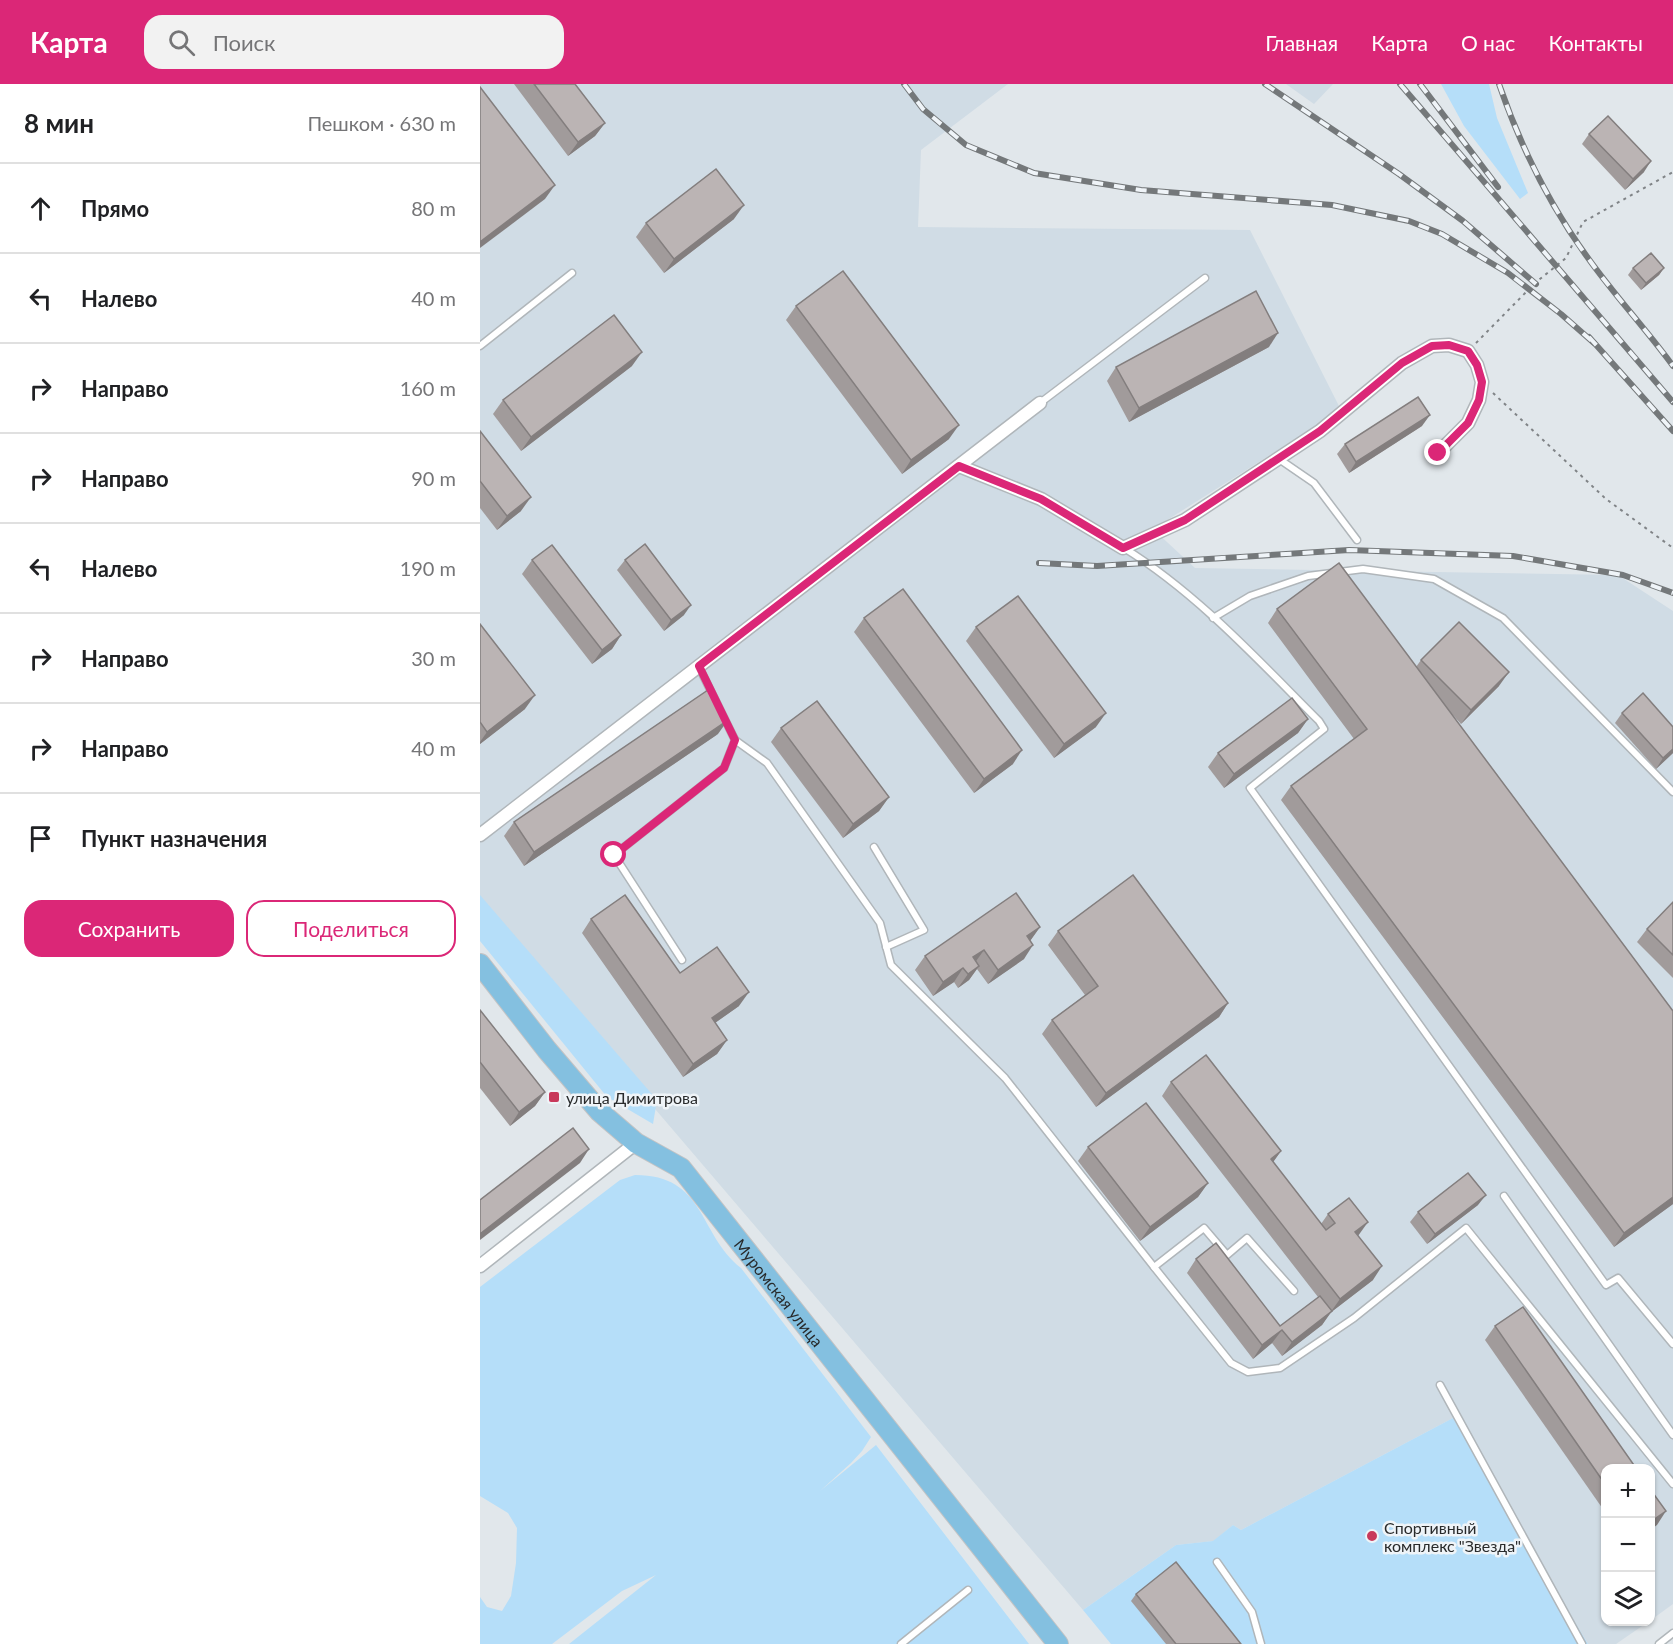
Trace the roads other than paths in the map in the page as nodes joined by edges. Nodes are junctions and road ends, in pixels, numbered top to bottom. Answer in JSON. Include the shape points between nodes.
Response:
{"nodes":[{"id":1,"x":572,"y":273,"type":"dead end"},
{"id":2,"x":1205,"y":278,"type":"dead end"},
{"id":3,"x":480,"y":346,"type":"edge"},
{"id":4,"x":1040,"y":403,"type":"joint"},
{"id":5,"x":1438,"y":453,"type":"dead end"},
{"id":6,"x":1279,"y":458,"type":"junction"},
{"id":7,"x":959,"y":466,"type":"junction"},
{"id":8,"x":1357,"y":540,"type":"dead end"},
{"id":9,"x":1123,"y":548,"type":"junction"},
{"id":10,"x":1213,"y":618,"type":"junction"},
{"id":11,"x":699,"y":666,"type":"junction"},
{"id":12,"x":735,"y":740,"type":"junction"},
{"id":13,"x":1673,"y":792,"type":"edge"},
{"id":14,"x":480,"y":835,"type":"edge"},
{"id":15,"x":874,"y":847,"type":"dead end"},
{"id":16,"x":886,"y":947,"type":"junction"},
{"id":17,"x":682,"y":960,"type":"dead end"},
{"id":18,"x":480,"y":964,"type":"edge"},
{"id":19,"x":636,"y":1143,"type":"junction"},
{"id":20,"x":1504,"y":1196,"type":"dead end"},
{"id":21,"x":480,"y":1266,"type":"edge"},
{"id":22,"x":1154,"y":1267,"type":"junction"},
{"id":23,"x":1294,"y":1291,"type":"dead end"},
{"id":24,"x":1673,"y":1344,"type":"edge"},
{"id":25,"x":1440,"y":1385,"type":"dead end"},
{"id":26,"x":1673,"y":1435,"type":"edge"},
{"id":27,"x":1673,"y":1484,"type":"edge"},
{"id":28,"x":1217,"y":1562,"type":"dead end"},
{"id":29,"x":968,"y":1590,"type":"dead end"},
{"id":30,"x":1673,"y":1633,"type":"edge"},
{"id":31,"x":901,"y":1644,"type":"edge"},
{"id":32,"x":1058,"y":1644,"type":"edge"},
{"id":33,"x":1260,"y":1644,"type":"edge"},
{"id":34,"x":1582,"y":1644,"type":"edge"},
{"id":35,"x":1659,"y":1644,"type":"edge"}],
"edges":[{"from":1,"to":3,"type":"lane"},
{"from":2,"to":4,"type":"lane"},
{"from":4,"to":7,"type":"street"},
{"from":5,"to":6,"type":"street","via":[[1468,423],[1482,382],[1468,351],[1449,345],[1432,346],[1402,363],[1320,431]]},
{"from":6,"to":8,"type":"lane","via":[[1314,483]]},
{"from":6,"to":9,"type":"street","via":[[1185,520]]},
{"from":7,"to":9,"type":"street","via":[[1041,499]]},
{"from":7,"to":11,"type":"street"},
{"from":9,"to":10,"type":"lane"},
{"from":10,"to":13,"type":"lane","via":[[1250,596],[1308,576],[1363,569],[1434,579],[1503,618]]},
{"from":10,"to":24,"type":"lane","via":[[1324,729],[1250,788],[1606,1285],[1618,1278]]},
{"from":11,"to":12,"type":"lane"},
{"from":11,"to":14,"type":"street"},
{"from":12,"to":16,"type":"lane","via":[[767,763],[880,923]]},
{"from":12,"to":17,"type":"lane","via":[[724,768],[614,855]]},
{"from":15,"to":16,"type":"lane","via":[[924,930]]},
{"from":16,"to":22,"type":"lane","via":[[891,965],[1005,1078]]},
{"from":18,"to":19,"type":"main road","name":"Муромская улица","via":[[600,1112]]},
{"from":19,"to":21,"type":"street"},
{"from":19,"to":32,"type":"main road","name":"Муромская улица","via":[[681,1168]]},
{"from":20,"to":26,"type":"lane"},
{"from":22,"to":23,"type":"lane","via":[[1204,1228],[1227,1255],[1247,1238]]},
{"from":22,"to":27,"type":"lane","via":[[1231,1363],[1248,1372],[1280,1368],[1354,1318],[1466,1228]]},
{"from":25,"to":34,"type":"lane"},
{"from":28,"to":33,"type":"lane","via":[[1252,1612]]},
{"from":29,"to":31,"type":"lane"},
{"from":30,"to":35,"type":"lane"}]}
